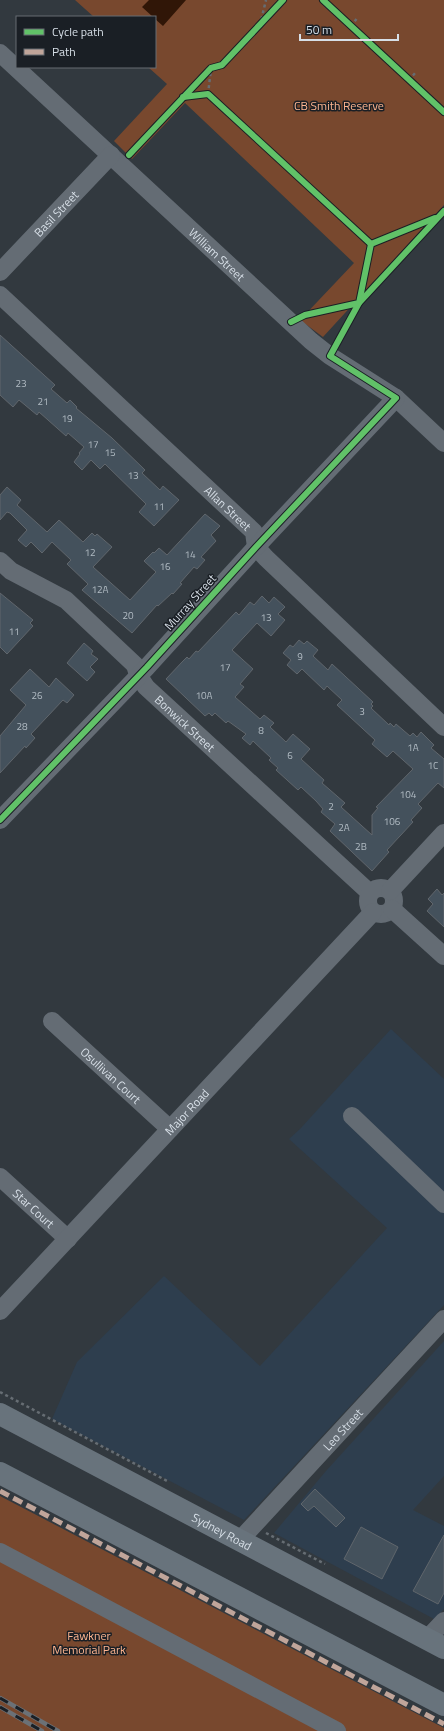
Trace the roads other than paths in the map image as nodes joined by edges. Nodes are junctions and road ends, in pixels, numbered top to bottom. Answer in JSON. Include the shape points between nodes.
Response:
{"nodes":[{"id":1,"x":0,"y":53,"type":"edge"},
{"id":2,"x":16,"y":68,"type":"edge"},
{"id":3,"x":16,"y":68,"type":"edge"},
{"id":4,"x":111,"y":155,"type":"junction"},
{"id":5,"x":0,"y":272,"type":"edge"},
{"id":6,"x":0,"y":295,"type":"edge"},
{"id":7,"x":396,"y":398,"type":"junction"},
{"id":8,"x":444,"y":443,"type":"edge"},
{"id":9,"x":256,"y":547,"type":"junction"},
{"id":10,"x":0,"y":561,"type":"edge"},
{"id":11,"x":138,"y":675,"type":"junction"},
{"id":12,"x":444,"y":727,"type":"edge"},
{"id":13,"x":0,"y":820,"type":"edge"},
{"id":14,"x":444,"y":833,"type":"edge"},
{"id":15,"x":390,"y":891,"type":"junction"},
{"id":16,"x":370,"y":893,"type":"junction"},
{"id":17,"x":392,"y":909,"type":"junction"},
{"id":18,"x":373,"y":912,"type":"junction"},
{"id":19,"x":444,"y":956,"type":"edge"},
{"id":20,"x":52,"y":1021,"type":"dead end"},
{"id":21,"x":352,"y":1116,"type":"dead end"},
{"id":22,"x":170,"y":1130,"type":"junction"},
{"id":23,"x":0,"y":1177,"type":"edge"},
{"id":24,"x":444,"y":1204,"type":"edge"},
{"id":25,"x":68,"y":1239,"type":"junction"},
{"id":26,"x":0,"y":1311,"type":"edge"},
{"id":27,"x":444,"y":1319,"type":"edge"},
{"id":28,"x":0,"y":1414,"type":"edge"},
{"id":29,"x":0,"y":1473,"type":"edge"},
{"id":30,"x":247,"y":1533,"type":"junction"},
{"id":31,"x":0,"y":1552,"type":"edge"},
{"id":32,"x":444,"y":1621,"type":"edge"},
{"id":33,"x":436,"y":1643,"type":"edge"},
{"id":34,"x":444,"y":1705,"type":"edge"},
{"id":35,"x":337,"y":1731,"type":"edge"}],
"edges":[{"from":1,"to":3,"type":"street","name":"William Street"},
{"from":2,"to":4,"type":"street","name":"William Street"},
{"from":4,"to":5,"type":"street","name":"Basil Street"},
{"from":4,"to":7,"type":"street","name":"William Street","via":[[330,356]]},
{"from":6,"to":9,"type":"street","name":"Allan Street","via":[[254,532]]},
{"from":7,"to":8,"type":"street","name":"William Street"},
{"from":7,"to":9,"type":"street","name":"Murray Street"},
{"from":9,"to":11,"type":"street","name":"Murray Street"},
{"from":9,"to":12,"type":"street","name":"Allan Street"},
{"from":10,"to":11,"type":"street","name":"Bonwick Street","via":[[11,571],[66,600],[135,665]]},
{"from":11,"to":13,"type":"street","name":"Murray Street"},
{"from":11,"to":16,"type":"street","name":"Bonwick Street","via":[[146,687]]},
{"from":14,"to":15,"type":"street"},
{"from":15,"to":16,"type":"street","via":[[380,887]]},
{"from":15,"to":17,"type":"street","via":[[394,898]]},
{"from":16,"to":18,"type":"street","via":[[368,905]]},
{"from":17,"to":18,"type":"street","via":[[385,914]]},
{"from":17,"to":19,"type":"street"},
{"from":18,"to":22,"type":"street","name":"Major Road"},
{"from":20,"to":22,"type":"street","name":"Osullivan Court"},
{"from":21,"to":24,"type":"street"},
{"from":22,"to":25,"type":"street","name":"Major Road"},
{"from":23,"to":25,"type":"street","name":"Star Court"},
{"from":25,"to":26,"type":"street","name":"Major Road"},
{"from":27,"to":30,"type":"street","name":"Leo Street"},
{"from":28,"to":30,"type":"highway","name":"Sydney Road"},
{"from":29,"to":34,"type":"highway"},
{"from":30,"to":33,"type":"highway","name":"Sydney Road"},
{"from":31,"to":35,"type":"street"},
{"from":32,"to":33,"type":"street"}]}
